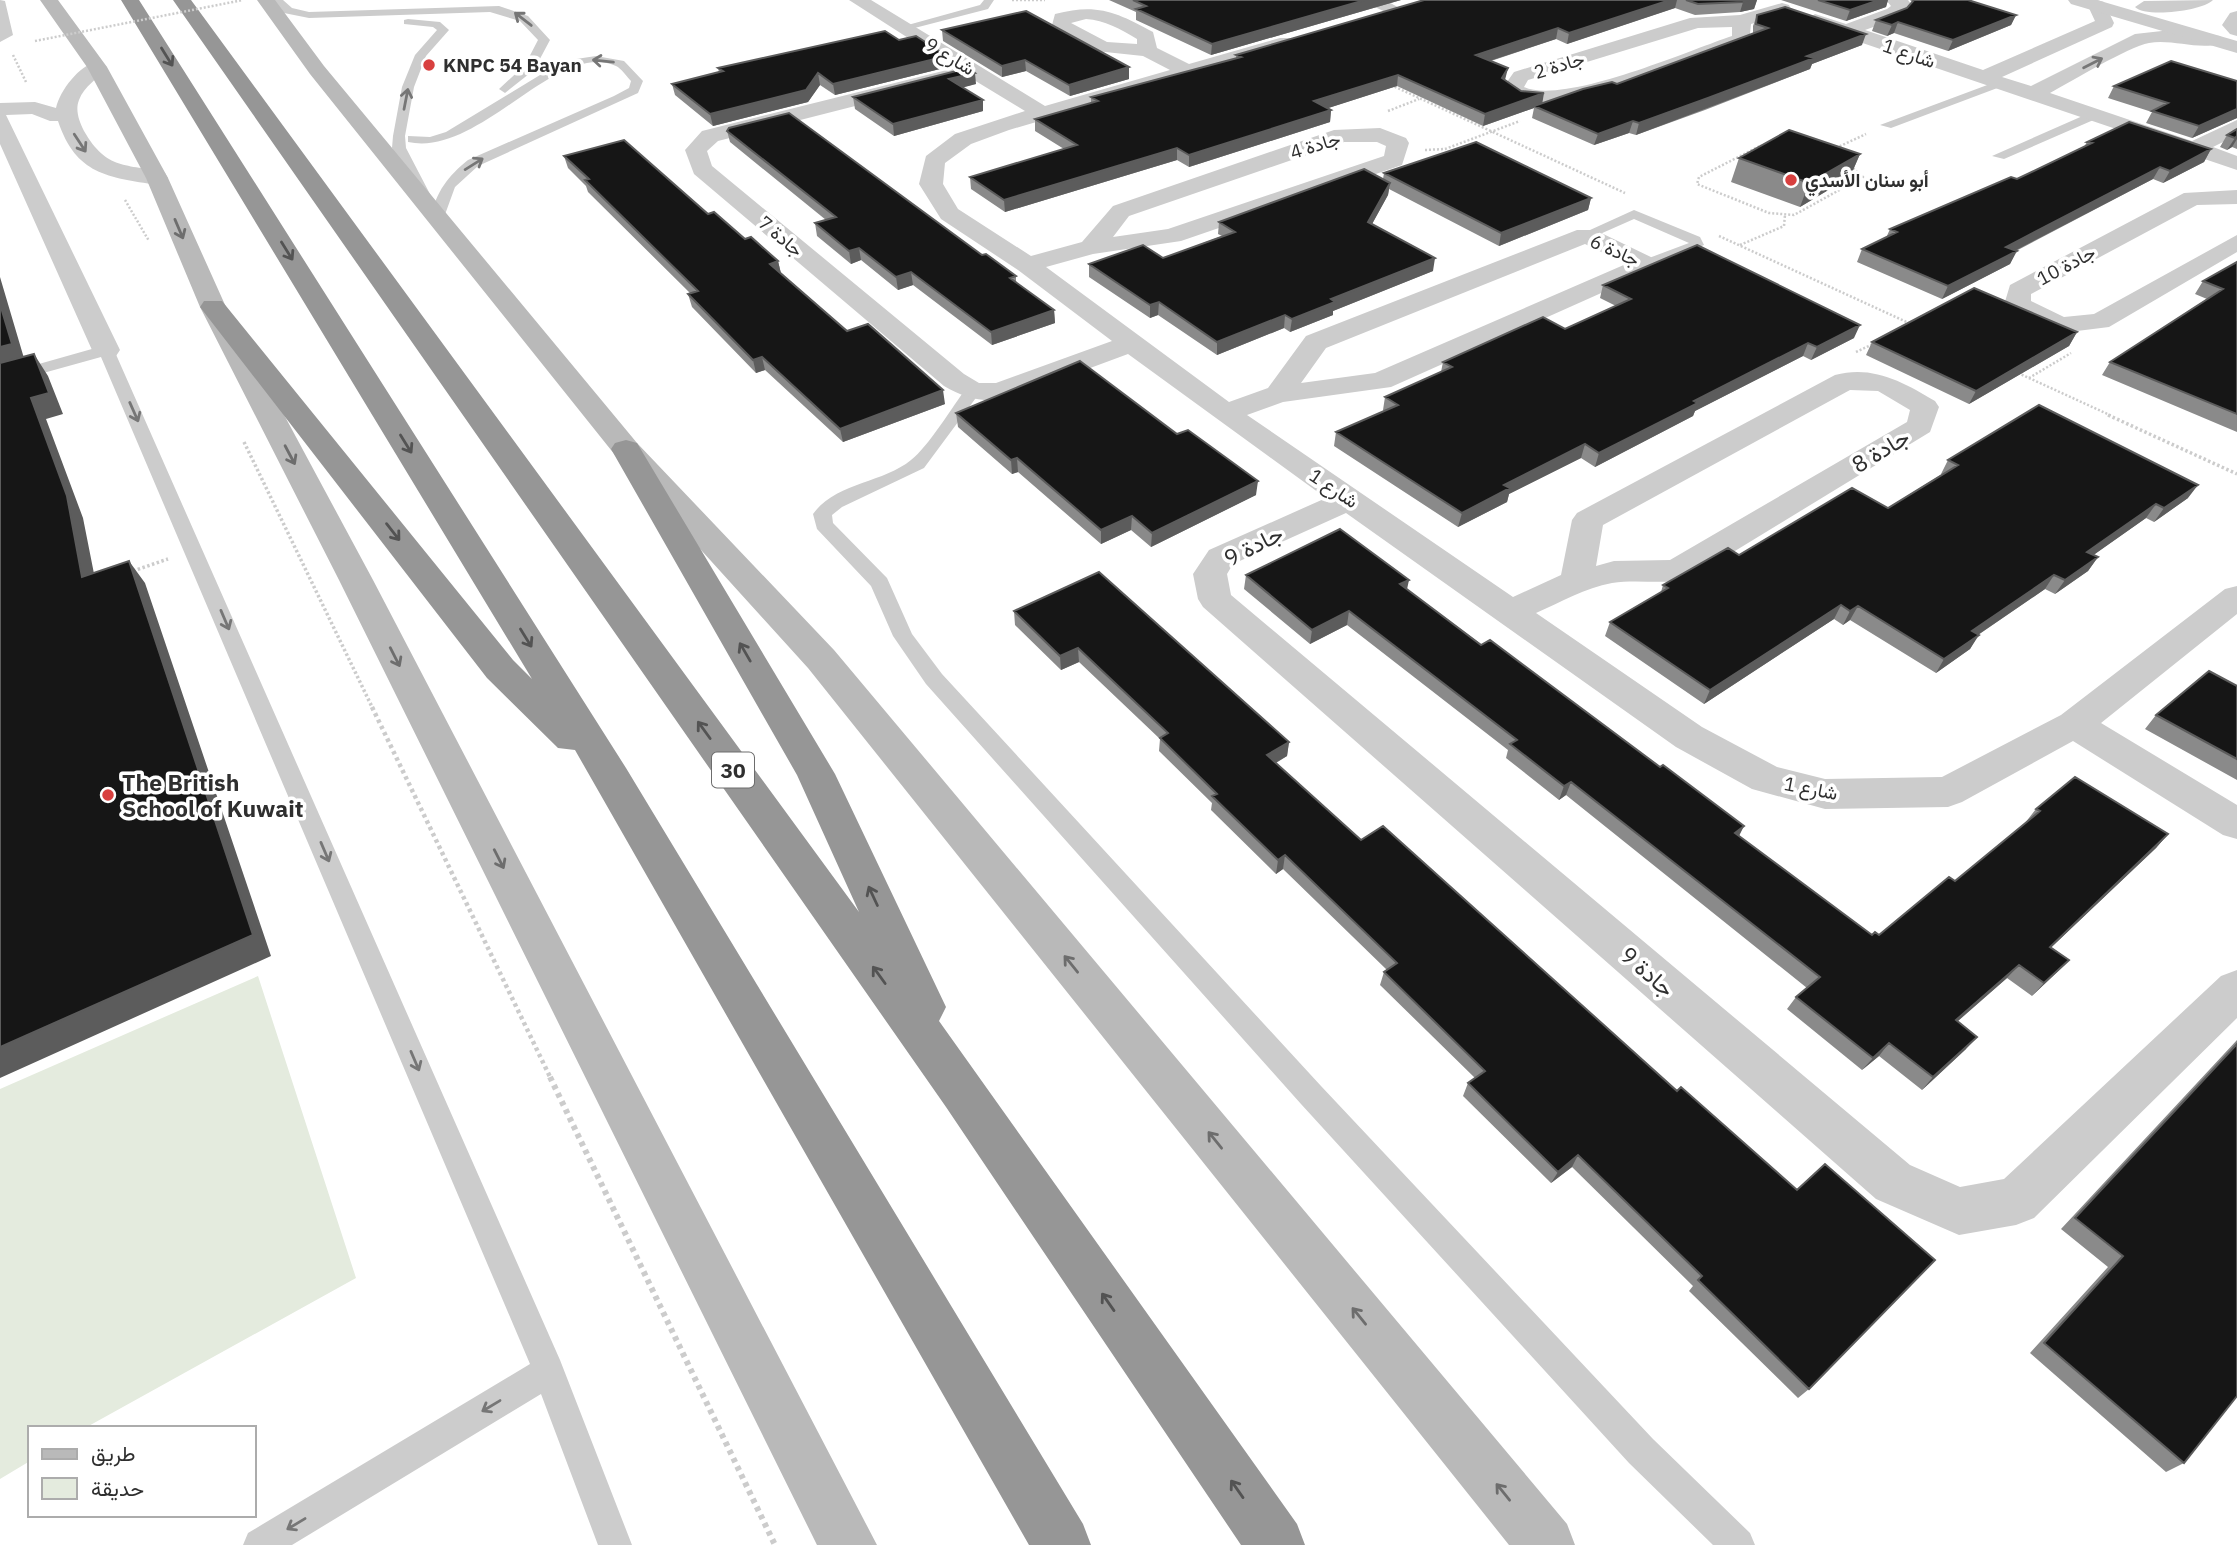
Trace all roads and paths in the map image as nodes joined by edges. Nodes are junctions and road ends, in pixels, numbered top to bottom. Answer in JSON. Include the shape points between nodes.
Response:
{"nodes":[{"id":1,"x":130,"y":0,"type":"edge"},
{"id":2,"x":182,"y":0,"type":"edge"},
{"id":3,"x":243,"y":0,"type":"edge"},
{"id":4,"x":266,"y":0,"type":"edge"},
{"id":5,"x":277,"y":0,"type":"edge"},
{"id":6,"x":858,"y":0,"type":"edge"},
{"id":7,"x":989,"y":0,"type":"edge"},
{"id":8,"x":1003,"y":0,"type":"edge"},
{"id":9,"x":1369,"y":0,"type":"edge"},
{"id":10,"x":1755,"y":0,"type":"edge"},
{"id":11,"x":1895,"y":0,"type":"edge"},
{"id":12,"x":2077,"y":0,"type":"edge"},
{"id":13,"x":2121,"y":0,"type":"edge"},
{"id":14,"x":2204,"y":0,"type":"edge"},
{"id":15,"x":0,"y":1,"type":"edge"},
{"id":16,"x":1042,"y":1,"type":"edge"},
{"id":17,"x":1418,"y":4,"type":"edge"},
{"id":18,"x":2097,"y":6,"type":"junction"},
{"id":19,"x":2144,"y":7,"type":"junction"},
{"id":20,"x":1782,"y":9,"type":"junction"},
{"id":21,"x":1394,"y":10,"type":"junction"},
{"id":22,"x":309,"y":15,"type":"junction"},
{"id":23,"x":2237,"y":17,"type":"edge"},
{"id":24,"x":49,"y":18,"type":"edge"},
{"id":25,"x":1741,"y":21,"type":"junction"},
{"id":26,"x":1356,"y":22,"type":"edge"},
{"id":27,"x":903,"y":28,"type":"junction"},
{"id":28,"x":1846,"y":31,"type":"junction"},
{"id":29,"x":2237,"y":32,"type":"edge"},
{"id":30,"x":1306,"y":36,"type":"edge"},
{"id":31,"x":2213,"y":40,"type":"junction"},
{"id":32,"x":35,"y":41,"type":"dead end"},
{"id":33,"x":4,"y":42,"type":"edge"},
{"id":34,"x":54,"y":45,"type":"dead end"},
{"id":35,"x":2237,"y":47,"type":"edge"},
{"id":36,"x":1147,"y":51,"type":"dead end"},
{"id":37,"x":97,"y":67,"type":"junction"},
{"id":38,"x":972,"y":70,"type":"junction"},
{"id":39,"x":1188,"y":71,"type":"junction"},
{"id":40,"x":1993,"y":81,"type":"junction"},
{"id":41,"x":31,"y":93,"type":"dead end"},
{"id":42,"x":2032,"y":94,"type":"junction"},
{"id":43,"x":1432,"y":95,"type":"edge"},
{"id":44,"x":1420,"y":99,"type":"edge"},
{"id":45,"x":0,"y":109,"type":"edge"},
{"id":46,"x":1042,"y":113,"type":"junction"},
{"id":47,"x":65,"y":114,"type":"junction"},
{"id":48,"x":2094,"y":115,"type":"junction"},
{"id":49,"x":0,"y":120,"type":"edge"},
{"id":50,"x":1886,"y":125,"type":"joint"},
{"id":51,"x":2237,"y":126,"type":"edge"},
{"id":52,"x":1492,"y":131,"type":"edge"},
{"id":53,"x":413,"y":139,"type":"junction"},
{"id":54,"x":399,"y":148,"type":"junction"},
{"id":55,"x":2193,"y":149,"type":"junction"},
{"id":56,"x":1396,"y":151,"type":"junction"},
{"id":57,"x":1999,"y":156,"type":"dead end"},
{"id":58,"x":1816,"y":157,"type":"junction"},
{"id":59,"x":2237,"y":163,"type":"edge"},
{"id":60,"x":157,"y":178,"type":"junction"},
{"id":61,"x":2237,"y":197,"type":"edge"},
{"id":62,"x":434,"y":212,"type":"junction"},
{"id":63,"x":1785,"y":215,"type":"junction"},
{"id":64,"x":1586,"y":234,"type":"junction"},
{"id":65,"x":2237,"y":242,"type":"edge"},
{"id":66,"x":1740,"y":245,"type":"dead end"},
{"id":67,"x":1091,"y":247,"type":"junction"},
{"id":68,"x":155,"y":254,"type":"dead end"},
{"id":69,"x":1646,"y":264,"type":"junction"},
{"id":70,"x":1027,"y":265,"type":"junction"},
{"id":71,"x":213,"y":307,"type":"junction"},
{"id":72,"x":1912,"y":324,"type":"edge"},
{"id":73,"x":1900,"y":330,"type":"edge"},
{"id":74,"x":1877,"y":342,"type":"edge"},
{"id":75,"x":1132,"y":343,"type":"junction"},
{"id":76,"x":106,"y":350,"type":"junction"},
{"id":77,"x":0,"y":380,"type":"edge"},
{"id":78,"x":1863,"y":382,"type":"junction"},
{"id":79,"x":973,"y":391,"type":"junction"},
{"id":80,"x":1278,"y":394,"type":"junction"},
{"id":81,"x":1225,"y":413,"type":"junction"},
{"id":82,"x":239,"y":433,"type":"dead end"},
{"id":83,"x":626,"y":449,"type":"junction"},
{"id":84,"x":1351,"y":499,"type":"junction"},
{"id":85,"x":195,"y":550,"type":"junction"},
{"id":86,"x":130,"y":572,"type":"edge"},
{"id":87,"x":1576,"y":581,"type":"junction"},
{"id":88,"x":2232,"y":608,"type":"edge"},
{"id":89,"x":1510,"y":612,"type":"junction"},
{"id":90,"x":2074,"y":724,"type":"junction"},
{"id":91,"x":612,"y":778,"type":"junction"},
{"id":92,"x":2237,"y":824,"type":"edge"},
{"id":93,"x":2237,"y":989,"type":"edge"},
{"id":94,"x":963,"y":1092,"type":"junction"},
{"id":95,"x":549,"y":1371,"type":"junction"},
{"id":96,"x":260,"y":1545,"type":"edge"},
{"id":97,"x":615,"y":1545,"type":"edge"},
{"id":98,"x":775,"y":1545,"type":"edge"},
{"id":99,"x":848,"y":1545,"type":"edge"},
{"id":100,"x":1062,"y":1545,"type":"edge"},
{"id":101,"x":1276,"y":1545,"type":"edge"},
{"id":102,"x":1546,"y":1545,"type":"edge"},
{"id":103,"x":1738,"y":1545,"type":"edge"}],
"edges":[{"from":1,"to":91,"type":"highway","one_way":true},
{"from":94,"to":2,"type":"highway","number":"30","one_way":true},
{"from":3,"to":32,"type":"path","bridge":true},
{"from":4,"to":62,"type":"main road","via":[[317,70]]},
{"from":5,"to":22,"type":"lane","via":[[288,11]]},
{"from":6,"to":27,"type":"street","name":"شارع 9"},
{"from":7,"to":27,"type":"lane","via":[[984,7]]},
{"from":8,"to":16,"type":"path"},
{"from":9,"to":21,"type":"street"},
{"from":10,"to":20,"type":"street","name":"شارع 1"},
{"from":11,"to":28,"type":"street","via":[[1903,5],[1894,13]]},
{"from":12,"to":18,"type":"street"},
{"from":13,"to":19,"type":"street"},
{"from":14,"to":19,"type":"street"},
{"from":15,"to":33,"type":"lane","via":[[7,35]]},
{"from":17,"to":21,"type":"street"},
{"from":18,"to":31,"type":"street"},
{"from":18,"to":40,"type":"street","via":[[2105,23]]},
{"from":19,"to":29,"type":"street"},
{"from":20,"to":25,"type":"street","name":"جادة 2"},
{"from":20,"to":28,"type":"street","name":"شارع 1"},
{"from":21,"to":26,"type":"street"},
{"from":53,"to":22,"type":"lane","one_way":true,"via":[[514,84],[537,57],[544,40],[520,14],[504,8]]},
{"from":54,"to":22,"type":"lane","one_way":true,"via":[[408,86],[421,55],[443,30],[428,23]]},
{"from":23,"to":29,"type":"street","via":[[2231,25]]},
{"from":24,"to":34,"type":"path"},
{"from":24,"to":37,"type":"main road"},
{"from":25,"to":25,"type":"street","name":"جادة 2","via":[[1742,39],[1582,94],[1534,99],[1512,89],[1521,76],[1697,22]]},
{"from":27,"to":38,"type":"street","name":"شارع 9"},
{"from":28,"to":40,"type":"street","name":"شارع 1"},
{"from":30,"to":39,"type":"street","name":"شارع 1"},
{"from":31,"to":35,"type":"street"},
{"from":42,"to":31,"type":"street","one_way":true,"via":[[2142,38]]},
{"from":33,"to":41,"type":"path"},
{"from":36,"to":39,"type":"street"},
{"from":37,"to":47,"type":"street","via":[[71,91]]},
{"from":37,"to":60,"type":"main road"},
{"from":38,"to":46,"type":"street","name":"شارع 9"},
{"from":38,"to":79,"type":"street","name":"جادة 7","via":[[710,136],[695,150],[702,169],[954,380]]},
{"from":39,"to":46,"type":"street","name":"شارع 1"},
{"from":40,"to":42,"type":"street","name":"شارع 1"},
{"from":40,"to":50,"type":"lane"},
{"from":42,"to":48,"type":"street","name":"شارع 1"},
{"from":43,"to":44,"type":"path"},
{"from":45,"to":47,"type":"street","via":[[35,108]]},
{"from":46,"to":70,"type":"street","name":"شارع 1","via":[[963,139],[934,161],[931,184],[949,214]]},
{"from":47,"to":60,"type":"street","one_way":true,"via":[[88,155],[105,169]]},
{"from":48,"to":55,"type":"street","name":"شارع 1"},
{"from":48,"to":57,"type":"lane"},
{"from":49,"to":76,"type":"street"},
{"from":50,"to":58,"type":"path"},
{"from":51,"to":55,"type":"street"},
{"from":52,"to":56,"type":"path","via":[[1445,149]]},
{"from":53,"to":54,"type":"lane"},
{"from":62,"to":53,"type":"lane","one_way":true,"via":[[454,177],[473,163],[618,99],[634,90],[637,81],[620,63],[567,64],[451,135],[430,141]]},
{"from":54,"to":62,"type":"lane"},
{"from":55,"to":59,"type":"street","name":"شارع 1"},
{"from":56,"to":67,"type":"street","name":"جادة 4","via":[[1394,160],[1172,236]]},
{"from":56,"to":67,"type":"street","name":"جادة 4","via":[[1398,142],[1380,135],[1342,135],[1121,211]]},
{"from":58,"to":63,"type":"path","via":[[1854,169],[1863,177],[1801,213]]},
{"from":58,"to":63,"type":"path","via":[[1777,145],[1760,146],[1696,180],[1701,187]]},
{"from":60,"to":68,"type":"path","via":[[124,197]]},
{"from":60,"to":71,"type":"main road","one_way":true},
{"from":61,"to":65,"type":"street","name":"جادة 10","via":[[2192,198],[2018,290],[2017,305],[2061,325],[2100,321]]},
{"from":62,"to":83,"type":"main road"},
{"from":63,"to":66,"type":"path","via":[[1784,226]]},
{"from":64,"to":69,"type":"street","name":"جادة 6"},
{"from":64,"to":69,"type":"lane","via":[[1634,214],[1695,240],[1697,245]]},
{"from":64,"to":80,"type":"street","name":"جادة 6","via":[[1315,342]]},
{"from":67,"to":70,"type":"street","name":"جادة 4"},
{"from":69,"to":80,"type":"street","name":"جادة 6","via":[[1381,381]]},
{"from":70,"to":75,"type":"street","name":"شارع 1"},
{"from":71,"to":91,"type":"highway","one_way":true,"via":[[500,669]]},
{"from":71,"to":99,"type":"main road","one_way":true},
{"from":72,"to":73,"type":"path"},
{"from":74,"to":78,"type":"path","via":[[1854,353]]},
{"from":75,"to":79,"type":"street","via":[[999,392]]},
{"from":75,"to":81,"type":"street","name":"شارع 1"},
{"from":76,"to":77,"type":"lane"},
{"from":76,"to":85,"type":"lane","one_way":true},
{"from":78,"to":87,"type":"street","name":"جادة 8","via":[[1845,381],[1588,520]]},
{"from":78,"to":87,"type":"street","name":"جادة 8","via":[[1884,383],[1925,407],[1920,426],[1677,571],[1614,572]]},
{"from":79,"to":103,"type":"lane","via":[[918,464],[835,503],[822,514],[824,525],[880,583],[903,636],[934,679],[1622,1430]]},
{"from":80,"to":81,"type":"street","name":"جادة 6"},
{"from":81,"to":84,"type":"street","name":"شارع 1"},
{"from":82,"to":98,"type":"path"},
{"from":94,"to":83,"type":"highway","one_way":true,"via":[[816,774]]},
{"from":102,"to":83,"type":"main road","one_way":true,"via":[[821,659]]},
{"from":84,"to":89,"type":"street","name":"شارع 1"},
{"from":84,"to":93,"type":"street","name":"جادة 9","via":[[1221,557],[1210,574],[1215,599],[1893,1182],[1959,1211],[2016,1201]]},
{"from":85,"to":86,"type":"path"},
{"from":85,"to":95,"type":"lane","one_way":true},
{"from":87,"to":89,"type":"street","name":"جادة 8"},
{"from":88,"to":90,"type":"street","name":"شارع 1"},
{"from":89,"to":90,"type":"street","name":"شارع 1","via":[[1689,737],[1766,779],[1825,794],[1948,792]]},
{"from":90,"to":92,"type":"street"},
{"from":91,"to":100,"type":"highway"},
{"from":101,"to":94,"type":"highway","number":"30","one_way":true},
{"from":95,"to":96,"type":"lane","one_way":true},
{"from":95,"to":97,"type":"lane"}]}
